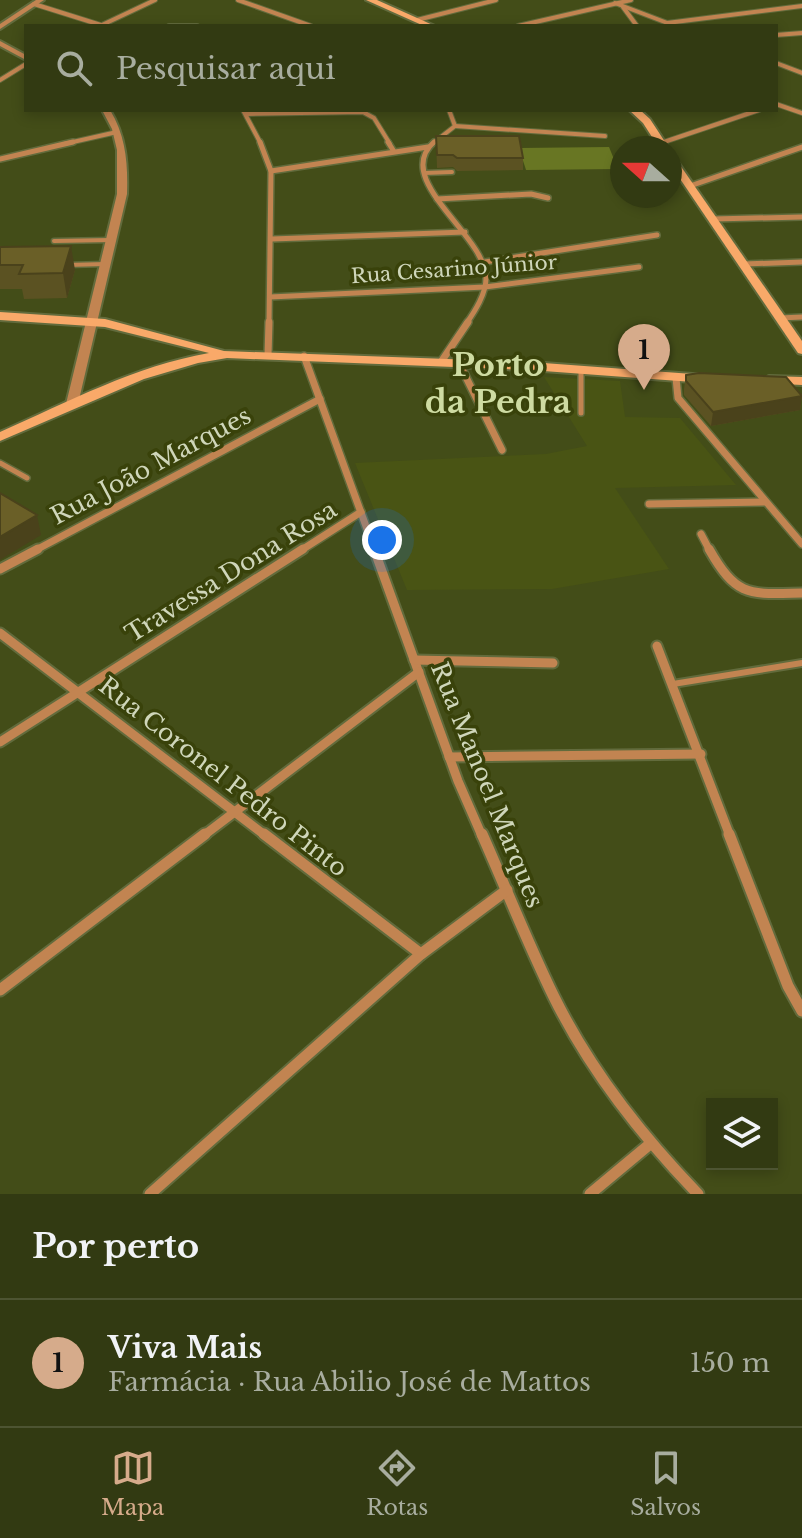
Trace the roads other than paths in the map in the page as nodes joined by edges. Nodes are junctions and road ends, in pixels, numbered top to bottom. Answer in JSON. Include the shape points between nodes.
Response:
{"nodes":[{"id":1,"x":155,"y":0,"type":"edge"},
{"id":2,"x":238,"y":0,"type":"edge"},
{"id":3,"x":370,"y":0,"type":"edge"},
{"id":4,"x":496,"y":0,"type":"edge"},
{"id":5,"x":607,"y":0,"type":"edge"},
{"id":6,"x":631,"y":0,"type":"edge"},
{"id":7,"x":38,"y":2,"type":"edge"},
{"id":8,"x":613,"y":2,"type":"junction"},
{"id":9,"x":802,"y":6,"type":"edge"},
{"id":10,"x":622,"y":7,"type":"junction"},
{"id":11,"x":417,"y":20,"type":"junction"},
{"id":12,"x":667,"y":23,"type":"joint"},
{"id":13,"x":98,"y":24,"type":"edge"},
{"id":14,"x":107,"y":24,"type":"edge"},
{"id":15,"x":305,"y":24,"type":"edge"},
{"id":16,"x":426,"y":24,"type":"edge"},
{"id":17,"x":526,"y":24,"type":"edge"},
{"id":18,"x":635,"y":24,"type":"edge"},
{"id":19,"x":0,"y":27,"type":"edge"},
{"id":20,"x":802,"y":33,"type":"edge"},
{"id":21,"x":778,"y":35,"type":"edge"},
{"id":22,"x":0,"y":43,"type":"edge"},
{"id":23,"x":24,"y":60,"type":"edge"},
{"id":24,"x":24,"y":62,"type":"edge"},
{"id":25,"x":778,"y":64,"type":"edge"},
{"id":26,"x":802,"y":73,"type":"edge"},
{"id":27,"x":0,"y":80,"type":"edge"},
{"id":28,"x":778,"y":105,"type":"edge"},
{"id":29,"x":107,"y":112,"type":"edge"},
{"id":30,"x":244,"y":112,"type":"edge"},
{"id":31,"x":450,"y":112,"type":"edge"},
{"id":32,"x":636,"y":112,"type":"edge"},
{"id":33,"x":753,"y":112,"type":"edge"},
{"id":34,"x":802,"y":113,"type":"edge"},
{"id":35,"x":455,"y":126,"type":"junction"},
{"id":36,"x":117,"y":132,"type":"junction"},
{"id":37,"x":605,"y":136,"type":"dead end"},
{"id":38,"x":656,"y":136,"type":"edge"},
{"id":39,"x":682,"y":138,"type":"edge"},
{"id":40,"x":428,"y":147,"type":"junction"},
{"id":41,"x":802,"y":147,"type":"edge"},
{"id":42,"x":393,"y":150,"type":"junction"},
{"id":43,"x":0,"y":159,"type":"edge"},
{"id":44,"x":271,"y":171,"type":"junction"},
{"id":45,"x":452,"y":172,"type":"edge"},
{"id":46,"x":424,"y":173,"type":"junction"},
{"id":47,"x":682,"y":174,"type":"edge"},
{"id":48,"x":690,"y":186,"type":"junction"},
{"id":49,"x":548,"y":198,"type":"dead end"},
{"id":50,"x":437,"y":199,"type":"junction"},
{"id":51,"x":802,"y":217,"type":"edge"},
{"id":52,"x":713,"y":219,"type":"junction"},
{"id":53,"x":465,"y":232,"type":"junction"},
{"id":54,"x":657,"y":235,"type":"dead end"},
{"id":55,"x":272,"y":239,"type":"junction"},
{"id":56,"x":111,"y":240,"type":"junction"},
{"id":57,"x":54,"y":241,"type":"dead end"},
{"id":58,"x":485,"y":262,"type":"junction"},
{"id":59,"x":802,"y":262,"type":"edge"},
{"id":60,"x":106,"y":264,"type":"junction"},
{"id":61,"x":744,"y":264,"type":"junction"},
{"id":62,"x":53,"y":265,"type":"edge"},
{"id":63,"x":639,"y":267,"type":"dead end"},
{"id":64,"x":485,"y":287,"type":"junction"},
{"id":65,"x":270,"y":297,"type":"junction"},
{"id":66,"x":0,"y":316,"type":"edge"},
{"id":67,"x":802,"y":317,"type":"edge"},
{"id":68,"x":780,"y":318,"type":"junction"},
{"id":69,"x":92,"y":322,"type":"junction"},
{"id":70,"x":802,"y":350,"type":"edge"},
{"id":71,"x":227,"y":354,"type":"junction"},
{"id":72,"x":268,"y":355,"type":"junction"},
{"id":73,"x":304,"y":356,"type":"junction"},
{"id":74,"x":441,"y":362,"type":"junction"},
{"id":75,"x":459,"y":363,"type":"junction"},
{"id":76,"x":581,"y":370,"type":"junction"},
{"id":77,"x":676,"y":378,"type":"junction"},
{"id":78,"x":723,"y":380,"type":"edge"},
{"id":79,"x":754,"y":380,"type":"edge"},
{"id":80,"x":802,"y":381,"type":"edge"},
{"id":81,"x":320,"y":399,"type":"junction"},
{"id":82,"x":72,"y":404,"type":"junction"},
{"id":83,"x":581,"y":413,"type":"dead end"},
{"id":84,"x":0,"y":437,"type":"edge"},
{"id":85,"x":502,"y":450,"type":"dead end"},
{"id":86,"x":0,"y":463,"type":"edge"},
{"id":87,"x":27,"y":478,"type":"dead end"},
{"id":88,"x":764,"y":502,"type":"junction"},
{"id":89,"x":649,"y":504,"type":"dead end"},
{"id":90,"x":361,"y":512,"type":"junction"},
{"id":91,"x":701,"y":534,"type":"dead end"},
{"id":92,"x":802,"y":544,"type":"edge"},
{"id":93,"x":0,"y":569,"type":"edge"},
{"id":94,"x":802,"y":593,"type":"edge"},
{"id":95,"x":0,"y":633,"type":"edge"},
{"id":96,"x":657,"y":646,"type":"dead end"},
{"id":97,"x":414,"y":660,"type":"junction"},
{"id":98,"x":553,"y":663,"type":"dead end"},
{"id":99,"x":802,"y":663,"type":"edge"},
{"id":100,"x":419,"y":672,"type":"junction"},
{"id":101,"x":673,"y":684,"type":"junction"},
{"id":102,"x":79,"y":691,"type":"junction"},
{"id":103,"x":0,"y":742,"type":"edge"},
{"id":104,"x":701,"y":754,"type":"junction"},
{"id":105,"x":449,"y":757,"type":"junction"},
{"id":106,"x":234,"y":810,"type":"junction"},
{"id":107,"x":507,"y":890,"type":"junction"},
{"id":108,"x":421,"y":954,"type":"junction"},
{"id":109,"x":0,"y":990,"type":"edge"},
{"id":110,"x":802,"y":1011,"type":"edge"},
{"id":111,"x":650,"y":1144,"type":"junction"},
{"id":112,"x":150,"y":1194,"type":"edge"},
{"id":113,"x":590,"y":1194,"type":"edge"},
{"id":114,"x":698,"y":1194,"type":"edge"}],
"edges":[{"from":1,"to":14,"type":"street"},
{"from":2,"to":15,"type":"street"},
{"from":3,"to":11,"type":"main road"},
{"from":4,"to":11,"type":"street"},
{"from":5,"to":8,"type":"street"},
{"from":6,"to":8,"type":"street"},
{"from":7,"to":13,"type":"street"},
{"from":7,"to":19,"type":"street"},
{"from":8,"to":10,"type":"street"},
{"from":8,"to":17,"type":"street"},
{"from":9,"to":12,"type":"street"},
{"from":10,"to":12,"type":"street"},
{"from":10,"to":18,"type":"street"},
{"from":11,"to":16,"type":"main road"},
{"from":20,"to":21,"type":"street"},
{"from":22,"to":23,"type":"street"},
{"from":24,"to":27,"type":"street"},
{"from":25,"to":26,"type":"street"},
{"from":28,"to":34,"type":"street"},
{"from":29,"to":36,"type":"street"},
{"from":30,"to":42,"type":"street","via":[[363,112],[374,118]]},
{"from":30,"to":44,"type":"street"},
{"from":31,"to":35,"type":"street"},
{"from":32,"to":38,"type":"main road"},
{"from":33,"to":39,"type":"street"},
{"from":35,"to":37,"type":"street"},
{"from":35,"to":40,"type":"street"},
{"from":36,"to":43,"type":"street"},
{"from":36,"to":56,"type":"street","via":[[122,194]]},
{"from":40,"to":42,"type":"street"},
{"from":40,"to":46,"type":"street"},
{"from":41,"to":48,"type":"street"},
{"from":42,"to":44,"type":"street"},
{"from":44,"to":55,"type":"street"},
{"from":45,"to":46,"type":"lane"},
{"from":46,"to":50,"type":"street"},
{"from":47,"to":48,"type":"main road"},
{"from":48,"to":52,"type":"main road"},
{"from":49,"to":50,"type":"street","via":[[531,194]]},
{"from":50,"to":53,"type":"street"},
{"from":51,"to":52,"type":"street"},
{"from":52,"to":61,"type":"main road"},
{"from":53,"to":55,"type":"street"},
{"from":53,"to":58,"type":"street"},
{"from":54,"to":58,"type":"street"},
{"from":55,"to":65,"type":"street"},
{"from":56,"to":57,"type":"lane"},
{"from":56,"to":60,"type":"street"},
{"from":58,"to":64,"type":"street"},
{"from":59,"to":61,"type":"street"},
{"from":60,"to":62,"type":"lane"},
{"from":60,"to":69,"type":"street"},
{"from":61,"to":68,"type":"main road"},
{"from":63,"to":64,"type":"street","name":"Rua Cesarino Júnior"},
{"from":64,"to":65,"type":"street","name":"Rua Cesarino Júnior"},
{"from":64,"to":74,"type":"street"},
{"from":65,"to":72,"type":"street"},
{"from":66,"to":69,"type":"main road"},
{"from":67,"to":68,"type":"street"},
{"from":68,"to":70,"type":"main road"},
{"from":69,"to":71,"type":"main road"},
{"from":69,"to":82,"type":"street"},
{"from":71,"to":72,"type":"main road"},
{"from":71,"to":82,"type":"main road","via":[[181,362]]},
{"from":72,"to":73,"type":"main road"},
{"from":73,"to":74,"type":"main road"},
{"from":73,"to":81,"type":"street","name":"Rua Manoel Marques"},
{"from":74,"to":75,"type":"main road"},
{"from":75,"to":76,"type":"main road"},
{"from":75,"to":85,"type":"street"},
{"from":76,"to":77,"type":"main road"},
{"from":76,"to":83,"type":"lane"},
{"from":77,"to":78,"type":"main road"},
{"from":77,"to":88,"type":"street","via":[[678,398]]},
{"from":79,"to":80,"type":"main road"},
{"from":81,"to":90,"type":"street","name":"Rua Manoel Marques"},
{"from":81,"to":93,"type":"street","name":"Rua João Marques"},
{"from":82,"to":84,"type":"main road"},
{"from":86,"to":87,"type":"lane"},
{"from":88,"to":89,"type":"street"},
{"from":88,"to":92,"type":"street"},
{"from":90,"to":97,"type":"street","name":"Rua Manoel Marques"},
{"from":90,"to":102,"type":"street","name":"Travessa Dona Rosa"},
{"from":91,"to":94,"type":"street","via":[[735,588]]},
{"from":95,"to":102,"type":"street","name":"Rua Coronel Pedro Pinto"},
{"from":96,"to":101,"type":"street"},
{"from":97,"to":98,"type":"street"},
{"from":97,"to":100,"type":"street","name":"Rua Manoel Marques"},
{"from":99,"to":101,"type":"lane"},
{"from":100,"to":105,"type":"street","name":"Rua Manoel Marques"},
{"from":100,"to":106,"type":"street"},
{"from":101,"to":104,"type":"street"},
{"from":102,"to":103,"type":"street","name":"Travessa Dona Rosa"},
{"from":102,"to":106,"type":"street","name":"Rua Coronel Pedro Pinto"},
{"from":104,"to":105,"type":"street"},
{"from":104,"to":110,"type":"street"},
{"from":105,"to":107,"type":"street","name":"Rua Manoel Marques"},
{"from":106,"to":108,"type":"street","name":"Rua Coronel Pedro Pinto"},
{"from":106,"to":109,"type":"street"},
{"from":107,"to":108,"type":"street"},
{"from":107,"to":111,"type":"street","name":"Rua Manoel Marques","via":[[580,1044]]},
{"from":108,"to":112,"type":"street"},
{"from":111,"to":113,"type":"street"},
{"from":111,"to":114,"type":"street","name":"Rua Manoel Marques"}]}
